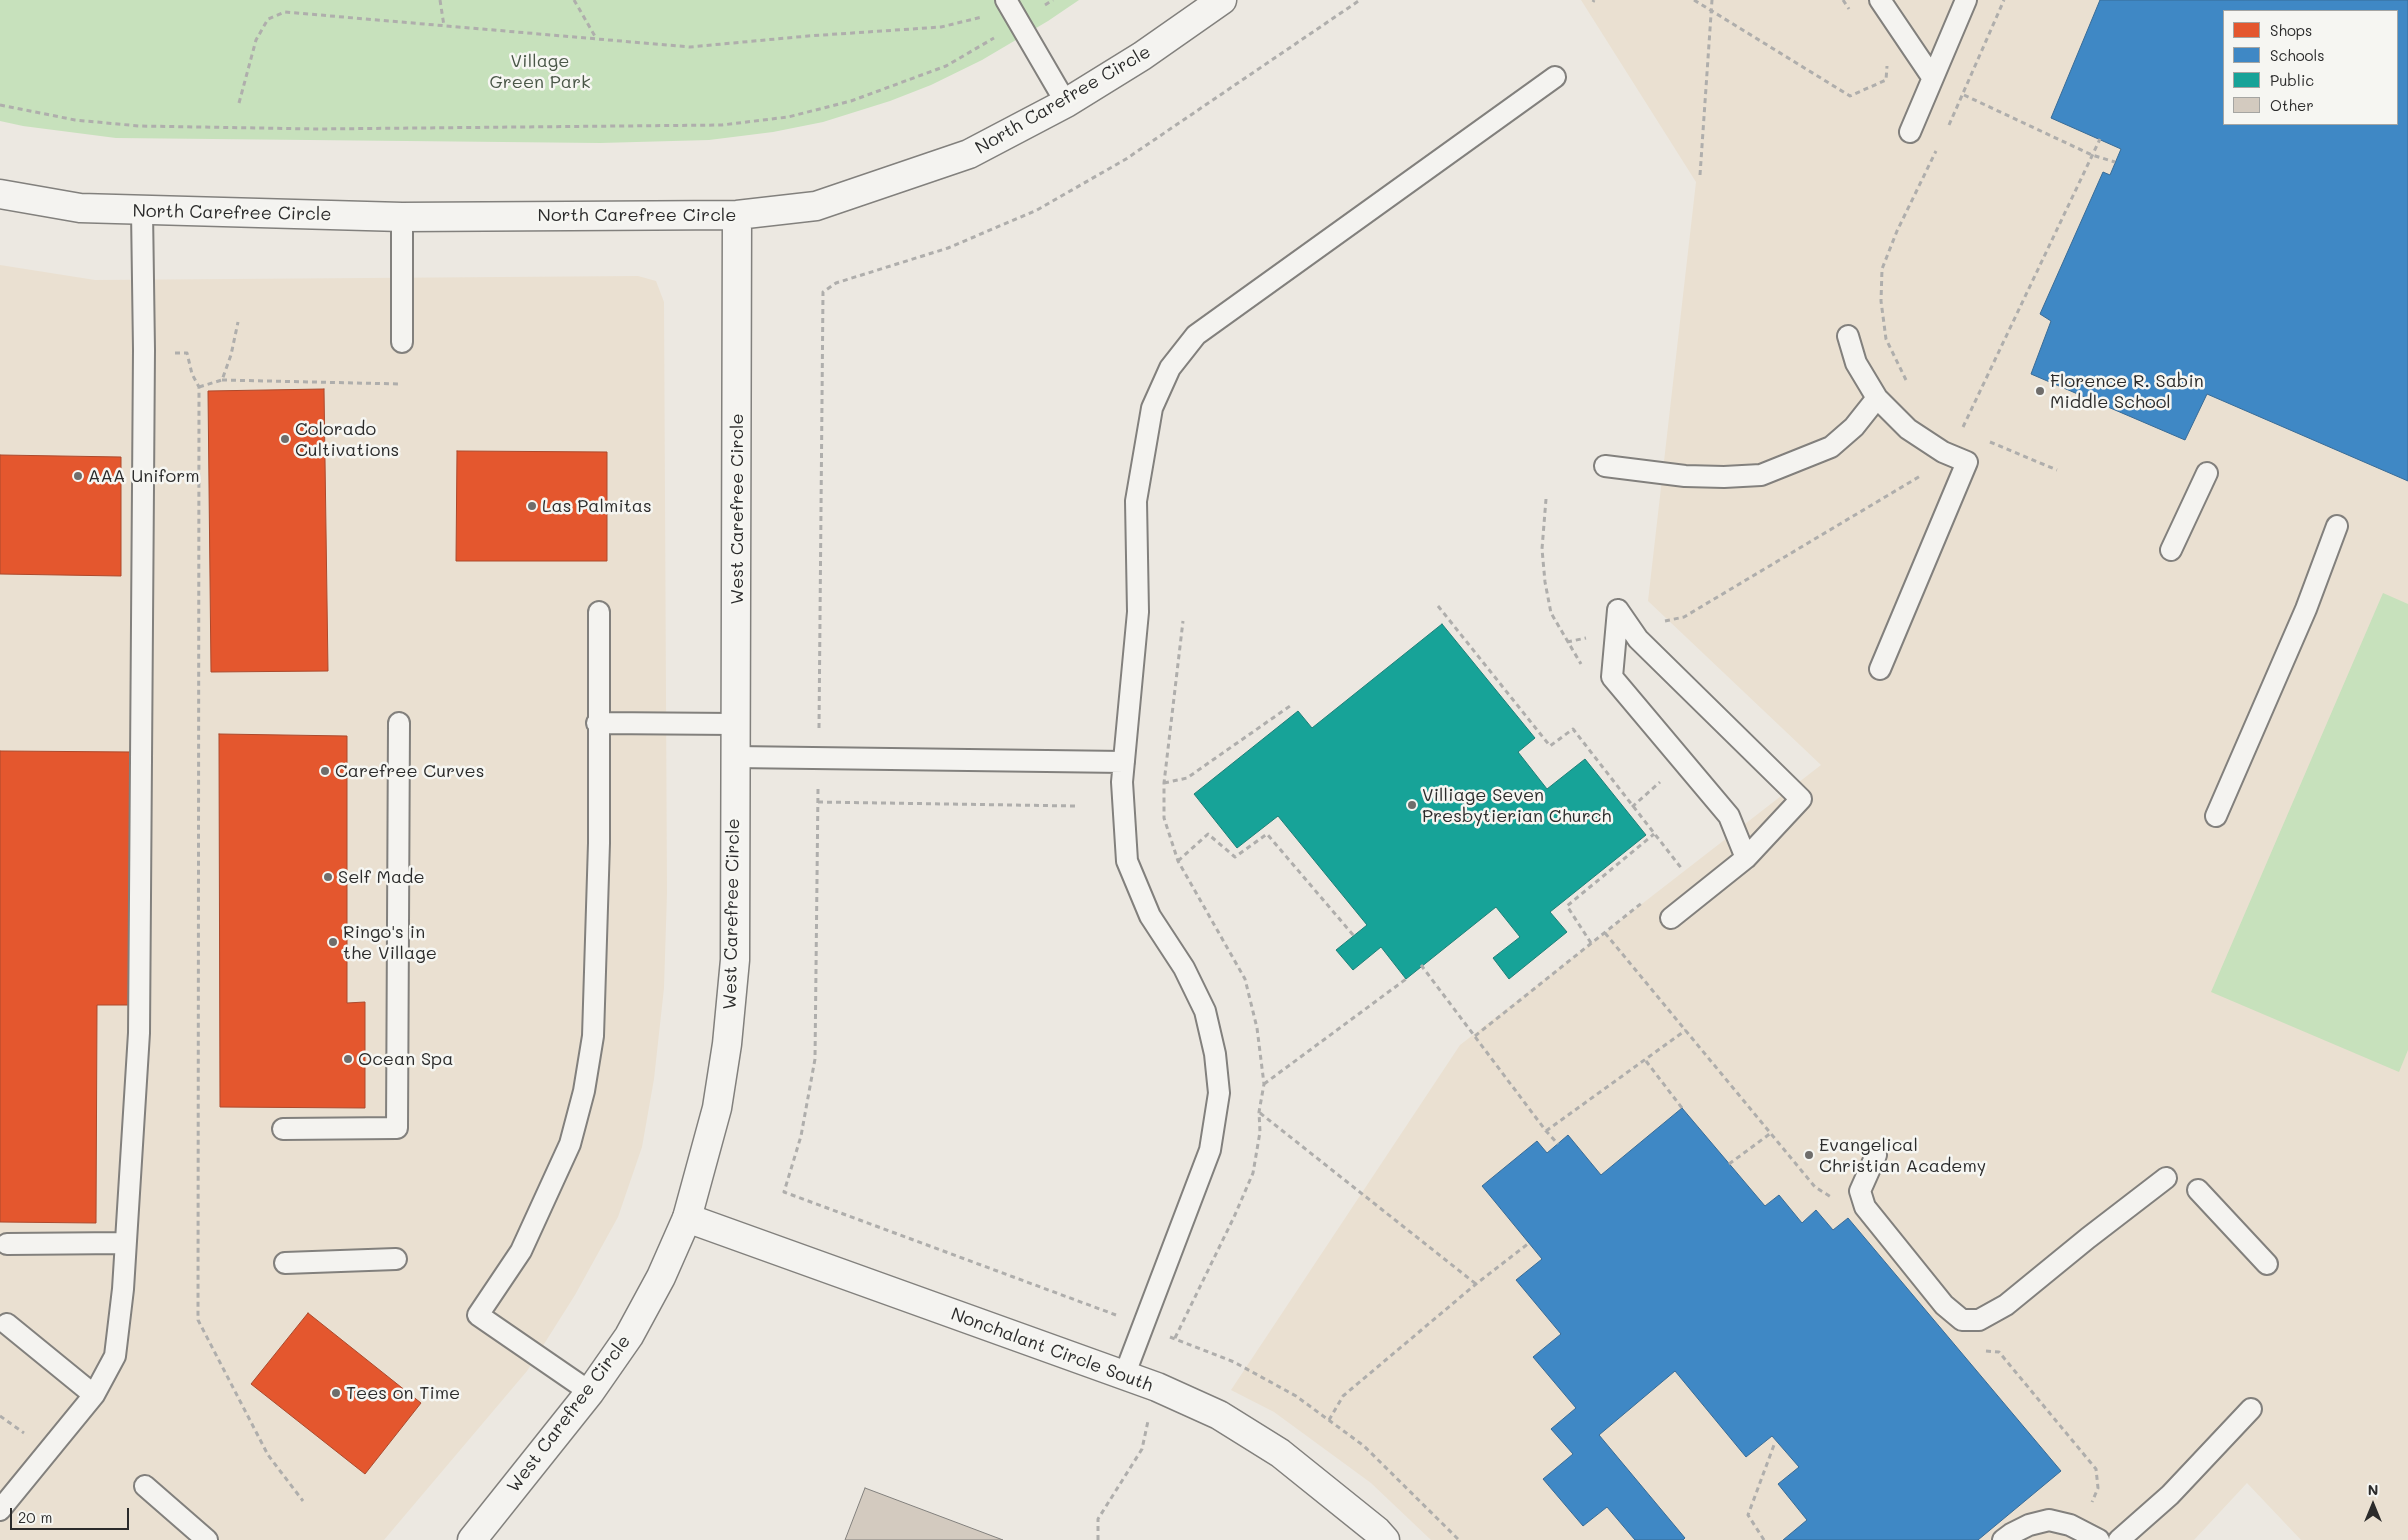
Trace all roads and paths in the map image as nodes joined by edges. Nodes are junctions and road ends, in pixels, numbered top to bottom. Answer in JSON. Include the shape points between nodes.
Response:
{"nodes":[{"id":1,"x":440,"y":0,"type":"edge"},
{"id":2,"x":574,"y":0,"type":"edge"},
{"id":3,"x":1053,"y":0,"type":"edge"},
{"id":4,"x":1222,"y":0,"type":"edge"},
{"id":5,"x":1360,"y":0,"type":"edge"},
{"id":6,"x":1694,"y":0,"type":"edge"},
{"id":7,"x":1712,"y":0,"type":"edge"},
{"id":8,"x":1880,"y":0,"type":"edge"},
{"id":9,"x":1966,"y":0,"type":"edge"},
{"id":10,"x":2004,"y":0,"type":"edge"},
{"id":11,"x":1012,"y":11,"type":"edge"},
{"id":12,"x":1712,"y":11,"type":"junction"},
{"id":13,"x":444,"y":26,"type":"junction"},
{"id":14,"x":596,"y":38,"type":"junction"},
{"id":15,"x":1554,"y":76,"type":"dead end"},
{"id":16,"x":1932,"y":76,"type":"junction"},
{"id":17,"x":1886,"y":80,"type":"dead end"},
{"id":18,"x":1964,"y":95,"type":"junction"},
{"id":19,"x":239,"y":103,"type":"dead end"},
{"id":20,"x":1066,"y":103,"type":"junction"},
{"id":21,"x":0,"y":105,"type":"edge"},
{"id":22,"x":1947,"y":129,"type":"dead end"},
{"id":23,"x":1910,"y":132,"type":"dead end"},
{"id":24,"x":2100,"y":140,"type":"dead end"},
{"id":25,"x":1939,"y":146,"type":"dead end"},
{"id":26,"x":2092,"y":155,"type":"junction"},
{"id":27,"x":2115,"y":162,"type":"dead end"},
{"id":28,"x":1700,"y":175,"type":"dead end"},
{"id":29,"x":0,"y":194,"type":"edge"},
{"id":30,"x":142,"y":211,"type":"junction"},
{"id":31,"x":737,"y":215,"type":"junction"},
{"id":32,"x":402,"y":217,"type":"junction"},
{"id":33,"x":238,"y":322,"type":"dead end"},
{"id":34,"x":1848,"y":336,"type":"dead end"},
{"id":35,"x":402,"y":342,"type":"dead end"},
{"id":36,"x":168,"y":353,"type":"dead end"},
{"id":37,"x":222,"y":380,"type":"junction"},
{"id":38,"x":1907,"y":381,"type":"dead end"},
{"id":39,"x":401,"y":384,"type":"dead end"},
{"id":40,"x":199,"y":388,"type":"junction"},
{"id":41,"x":1877,"y":398,"type":"junction"},
{"id":42,"x":1954,"y":424,"type":"dead end"},
{"id":43,"x":1962,"y":430,"type":"junction"},
{"id":44,"x":1970,"y":433,"type":"dead end"},
{"id":45,"x":1988,"y":440,"type":"dead end"},
{"id":46,"x":1605,"y":466,"type":"dead end"},
{"id":47,"x":2056,"y":470,"type":"dead end"},
{"id":48,"x":2207,"y":473,"type":"dead end"},
{"id":49,"x":1923,"y":475,"type":"dead end"},
{"id":50,"x":1546,"y":499,"type":"dead end"},
{"id":51,"x":2336,"y":526,"type":"dead end"},
{"id":52,"x":2171,"y":550,"type":"dead end"},
{"id":53,"x":1438,"y":606,"type":"dead end"},
{"id":54,"x":599,"y":612,"type":"dead end"},
{"id":55,"x":1631,"y":628,"type":"junction"},
{"id":56,"x":1880,"y":669,"type":"dead end"},
{"id":57,"x":1586,"y":672,"type":"dead end"},
{"id":58,"x":1290,"y":706,"type":"dead end"},
{"id":59,"x":399,"y":723,"type":"dead end"},
{"id":60,"x":597,"y":723,"type":"junction"},
{"id":61,"x":736,"y":724,"type":"junction"},
{"id":62,"x":735,"y":757,"type":"junction"},
{"id":63,"x":819,"y":758,"type":"junction"},
{"id":64,"x":1124,"y":762,"type":"junction"},
{"id":65,"x":1664,"y":778,"type":"dead end"},
{"id":66,"x":1164,"y":783,"type":"dead end"},
{"id":67,"x":818,"y":802,"type":"junction"},
{"id":68,"x":1076,"y":806,"type":"dead end"},
{"id":69,"x":1632,"y":807,"type":"junction"},
{"id":70,"x":2216,"y":816,"type":"dead end"},
{"id":71,"x":1654,"y":834,"type":"junction"},
{"id":72,"x":1746,"y":858,"type":"junction"},
{"id":73,"x":1178,"y":861,"type":"dead end"},
{"id":74,"x":1689,"y":866,"type":"dead end"},
{"id":75,"x":1683,"y":870,"type":"junction"},
{"id":76,"x":1676,"y":876,"type":"dead end"},
{"id":77,"x":1648,"y":899,"type":"dead end"},
{"id":78,"x":1672,"y":918,"type":"dead end"},
{"id":79,"x":1605,"y":933,"type":"junction"},
{"id":80,"x":1354,"y":936,"type":"dead end"},
{"id":81,"x":1592,"y":943,"type":"junction"},
{"id":82,"x":1421,"y":965,"type":"dead end"},
{"id":83,"x":1406,"y":978,"type":"dead end"},
{"id":84,"x":1686,"y":1030,"type":"junction"},
{"id":85,"x":1475,"y":1036,"type":"junction"},
{"id":86,"x":1646,"y":1060,"type":"junction"},
{"id":87,"x":1264,"y":1084,"type":"dead end"},
{"id":88,"x":1682,"y":1108,"type":"dead end"},
{"id":89,"x":1259,"y":1112,"type":"dead end"},
{"id":90,"x":283,"y":1129,"type":"dead end"},
{"id":91,"x":1546,"y":1131,"type":"junction"},
{"id":92,"x":1772,"y":1133,"type":"junction"},
{"id":93,"x":1558,"y":1144,"type":"dead end"},
{"id":94,"x":1876,"y":1155,"type":"dead end"},
{"id":95,"x":1729,"y":1164,"type":"dead end"},
{"id":96,"x":2166,"y":1178,"type":"dead end"},
{"id":97,"x":2198,"y":1190,"type":"dead end"},
{"id":98,"x":784,"y":1192,"type":"dead end"},
{"id":99,"x":1838,"y":1201,"type":"dead end"},
{"id":100,"x":688,"y":1218,"type":"junction"},
{"id":101,"x":125,"y":1243,"type":"junction"},
{"id":102,"x":1529,"y":1243,"type":"dead end"},
{"id":103,"x":6,"y":1244,"type":"dead end"},
{"id":104,"x":396,"y":1259,"type":"dead end"},
{"id":105,"x":285,"y":1263,"type":"dead end"},
{"id":106,"x":2267,"y":1264,"type":"dead end"},
{"id":107,"x":1476,"y":1284,"type":"junction"},
{"id":108,"x":6,"y":1324,"type":"dead end"},
{"id":109,"x":1984,"y":1351,"type":"dead end"},
{"id":110,"x":1124,"y":1376,"type":"junction"},
{"id":111,"x":1157,"y":1387,"type":"junction"},
{"id":112,"x":590,"y":1392,"type":"junction"},
{"id":113,"x":94,"y":1395,"type":"junction"},
{"id":114,"x":2251,"y":1409,"type":"dead end"},
{"id":115,"x":1329,"y":1420,"type":"dead end"},
{"id":116,"x":1774,"y":1445,"type":"dead end"},
{"id":117,"x":146,"y":1486,"type":"dead end"},
{"id":118,"x":303,"y":1501,"type":"dead end"},
{"id":119,"x":2089,"y":1507,"type":"dead end"},
{"id":120,"x":0,"y":1510,"type":"edge"},
{"id":121,"x":207,"y":1540,"type":"edge"},
{"id":122,"x":472,"y":1540,"type":"edge"},
{"id":123,"x":1098,"y":1540,"type":"edge"},
{"id":124,"x":1385,"y":1540,"type":"edge"},
{"id":125,"x":1764,"y":1540,"type":"edge"},
{"id":126,"x":2003,"y":1540,"type":"edge"},
{"id":127,"x":2099,"y":1540,"type":"edge"},
{"id":128,"x":2119,"y":1540,"type":"edge"}],
"edges":[{"from":1,"to":13,"type":"path"},
{"from":2,"to":14,"type":"path"},
{"from":3,"to":11,"type":"path"},
{"from":4,"to":20,"type":"main road","name":"North Carefree Circle","via":[[1142,56]]},
{"from":5,"to":63,"type":"path","via":[[1126,158],[1037,210],[948,248],[836,283],[823,292]]},
{"from":6,"to":12,"type":"path"},
{"from":7,"to":12,"type":"path"},
{"from":8,"to":16,"type":"lane"},
{"from":9,"to":16,"type":"lane"},
{"from":10,"to":18,"type":"path"},
{"from":11,"to":14,"type":"path","via":[[941,27],[690,47]]},
{"from":11,"to":20,"type":"lane"},
{"from":11,"to":21,"type":"path","via":[[946,66],[851,101],[788,116],[722,125],[317,129],[139,126],[75,120]]},
{"from":12,"to":17,"type":"path","via":[[1850,96]]},
{"from":12,"to":28,"type":"path"},
{"from":13,"to":14,"type":"path"},
{"from":13,"to":19,"type":"path","via":[[285,12],[268,19],[256,40]]},
{"from":15,"to":64,"type":"lane","via":[[1196,335],[1170,368],[1152,408],[1136,501],[1138,612]]},
{"from":16,"to":23,"type":"lane"},
{"from":18,"to":22,"type":"path"},
{"from":18,"to":26,"type":"path"},
{"from":20,"to":31,"type":"main road","name":"North Carefree Circle","via":[[969,154],[916,174],[816,206]]},
{"from":24,"to":26,"type":"path"},
{"from":25,"to":38,"type":"path","via":[[1882,269],[1881,301],[1886,339]]},
{"from":26,"to":27,"type":"path"},
{"from":26,"to":43,"type":"path"},
{"from":29,"to":30,"type":"main road","name":"North Carefree Circle","via":[[80,208]]},
{"from":30,"to":32,"type":"main road","name":"North Carefree Circle"},
{"from":30,"to":101,"type":"lane","via":[[144,350],[139,1033]]},
{"from":31,"to":32,"type":"main road","name":"North Carefree Circle"},
{"from":31,"to":61,"type":"main road","name":"West Carefree Circle"},
{"from":32,"to":35,"type":"lane"},
{"from":33,"to":37,"type":"path"},
{"from":34,"to":41,"type":"lane","via":[[1856,362]]},
{"from":36,"to":40,"type":"path","via":[[187,353]]},
{"from":37,"to":39,"type":"path"},
{"from":37,"to":40,"type":"path"},
{"from":40,"to":118,"type":"path","via":[[198,1320],[268,1456]]},
{"from":41,"to":46,"type":"lane","via":[[1854,427],[1831,447],[1761,475],[1685,476]]},
{"from":41,"to":56,"type":"lane","via":[[1908,430],[1943,452],[1967,462]]},
{"from":42,"to":43,"type":"path"},
{"from":43,"to":44,"type":"path"},
{"from":45,"to":47,"type":"path"},
{"from":48,"to":52,"type":"lane"},
{"from":49,"to":55,"type":"path","via":[[1684,617]]},
{"from":50,"to":57,"type":"path","via":[[1542,550],[1552,613]]},
{"from":51,"to":70,"type":"lane","via":[[2306,608]]},
{"from":53,"to":69,"type":"path","via":[[1550,746],[1572,729]]},
{"from":54,"to":60,"type":"lane"},
{"from":55,"to":72,"type":"lane","via":[[1618,610],[1612,677],[1729,816]]},
{"from":55,"to":72,"type":"lane","via":[[1638,639],[1801,799]]},
{"from":58,"to":66,"type":"path","via":[[1187,778]]},
{"from":59,"to":90,"type":"lane","via":[[397,1128]]},
{"from":60,"to":61,"type":"lane"},
{"from":60,"to":112,"type":"lane","via":[[599,843],[593,1036],[584,1091],[570,1144],[521,1251],[478,1315]]},
{"from":61,"to":62,"type":"main road","name":"West Carefree Circle"},
{"from":62,"to":63,"type":"lane"},
{"from":62,"to":100,"type":"main road","name":"West Carefree Circle","via":[[735,960],[728,1044],[717,1108]]},
{"from":63,"to":64,"type":"lane"},
{"from":63,"to":67,"type":"path"},
{"from":64,"to":110,"type":"lane","via":[[1122,782],[1127,861],[1150,916],[1184,968],[1205,1011],[1215,1054],[1219,1093],[1210,1150]]},
{"from":65,"to":69,"type":"path"},
{"from":67,"to":68,"type":"path"},
{"from":67,"to":98,"type":"path","via":[[815,1059],[801,1136]]},
{"from":69,"to":71,"type":"path"},
{"from":71,"to":75,"type":"path"},
{"from":71,"to":81,"type":"path","via":[[1567,906]]},
{"from":72,"to":78,"type":"lane"},
{"from":73,"to":80,"type":"path","via":[[1208,834],[1235,856],[1267,834]]},
{"from":74,"to":75,"type":"path"},
{"from":75,"to":76,"type":"path"},
{"from":77,"to":79,"type":"path"},
{"from":79,"to":81,"type":"path"},
{"from":79,"to":84,"type":"path"},
{"from":81,"to":85,"type":"path"},
{"from":82,"to":85,"type":"path"},
{"from":83,"to":87,"type":"path"},
{"from":84,"to":86,"type":"path"},
{"from":84,"to":92,"type":"path"},
{"from":85,"to":91,"type":"path"},
{"from":86,"to":88,"type":"path"},
{"from":86,"to":91,"type":"path"},
{"from":89,"to":107,"type":"path"},
{"from":91,"to":93,"type":"path"},
{"from":92,"to":95,"type":"path"},
{"from":92,"to":99,"type":"path","via":[[1814,1187]]},
{"from":94,"to":96,"type":"lane","via":[[1860,1191],[1865,1208],[1944,1305],[1962,1320],[1979,1320],[2006,1305]]},
{"from":97,"to":106,"type":"lane"},
{"from":100,"to":110,"type":"main road","name":"Nonchalant Circle South"},
{"from":100,"to":112,"type":"main road","name":"West Carefree Circle","via":[[629,1336]]},
{"from":101,"to":103,"type":"lane"},
{"from":101,"to":113,"type":"lane","via":[[115,1356]]},
{"from":102,"to":107,"type":"path"},
{"from":104,"to":105,"type":"lane"},
{"from":107,"to":115,"type":"path","via":[[1343,1396]]},
{"from":108,"to":113,"type":"lane"},
{"from":109,"to":119,"type":"path","via":[[1999,1352],[2096,1469],[2098,1488]]},
{"from":110,"to":111,"type":"main road","name":"Nonchalant Circle South"},
{"from":111,"to":123,"type":"path","via":[[1142,1449],[1098,1519]]},
{"from":111,"to":124,"type":"main road","name":"Nonchalant Circle South","via":[[1219,1415],[1280,1453]]},
{"from":112,"to":122,"type":"main road","name":"West Carefree Circle"},
{"from":113,"to":120,"type":"lane"},
{"from":114,"to":128,"type":"lane","via":[[2170,1495]]},
{"from":116,"to":125,"type":"path","via":[[1748,1515]]},
{"from":117,"to":121,"type":"lane"},
{"from":126,"to":127,"type":"lane","via":[[2029,1525],[2049,1520],[2070,1525]]}]}
